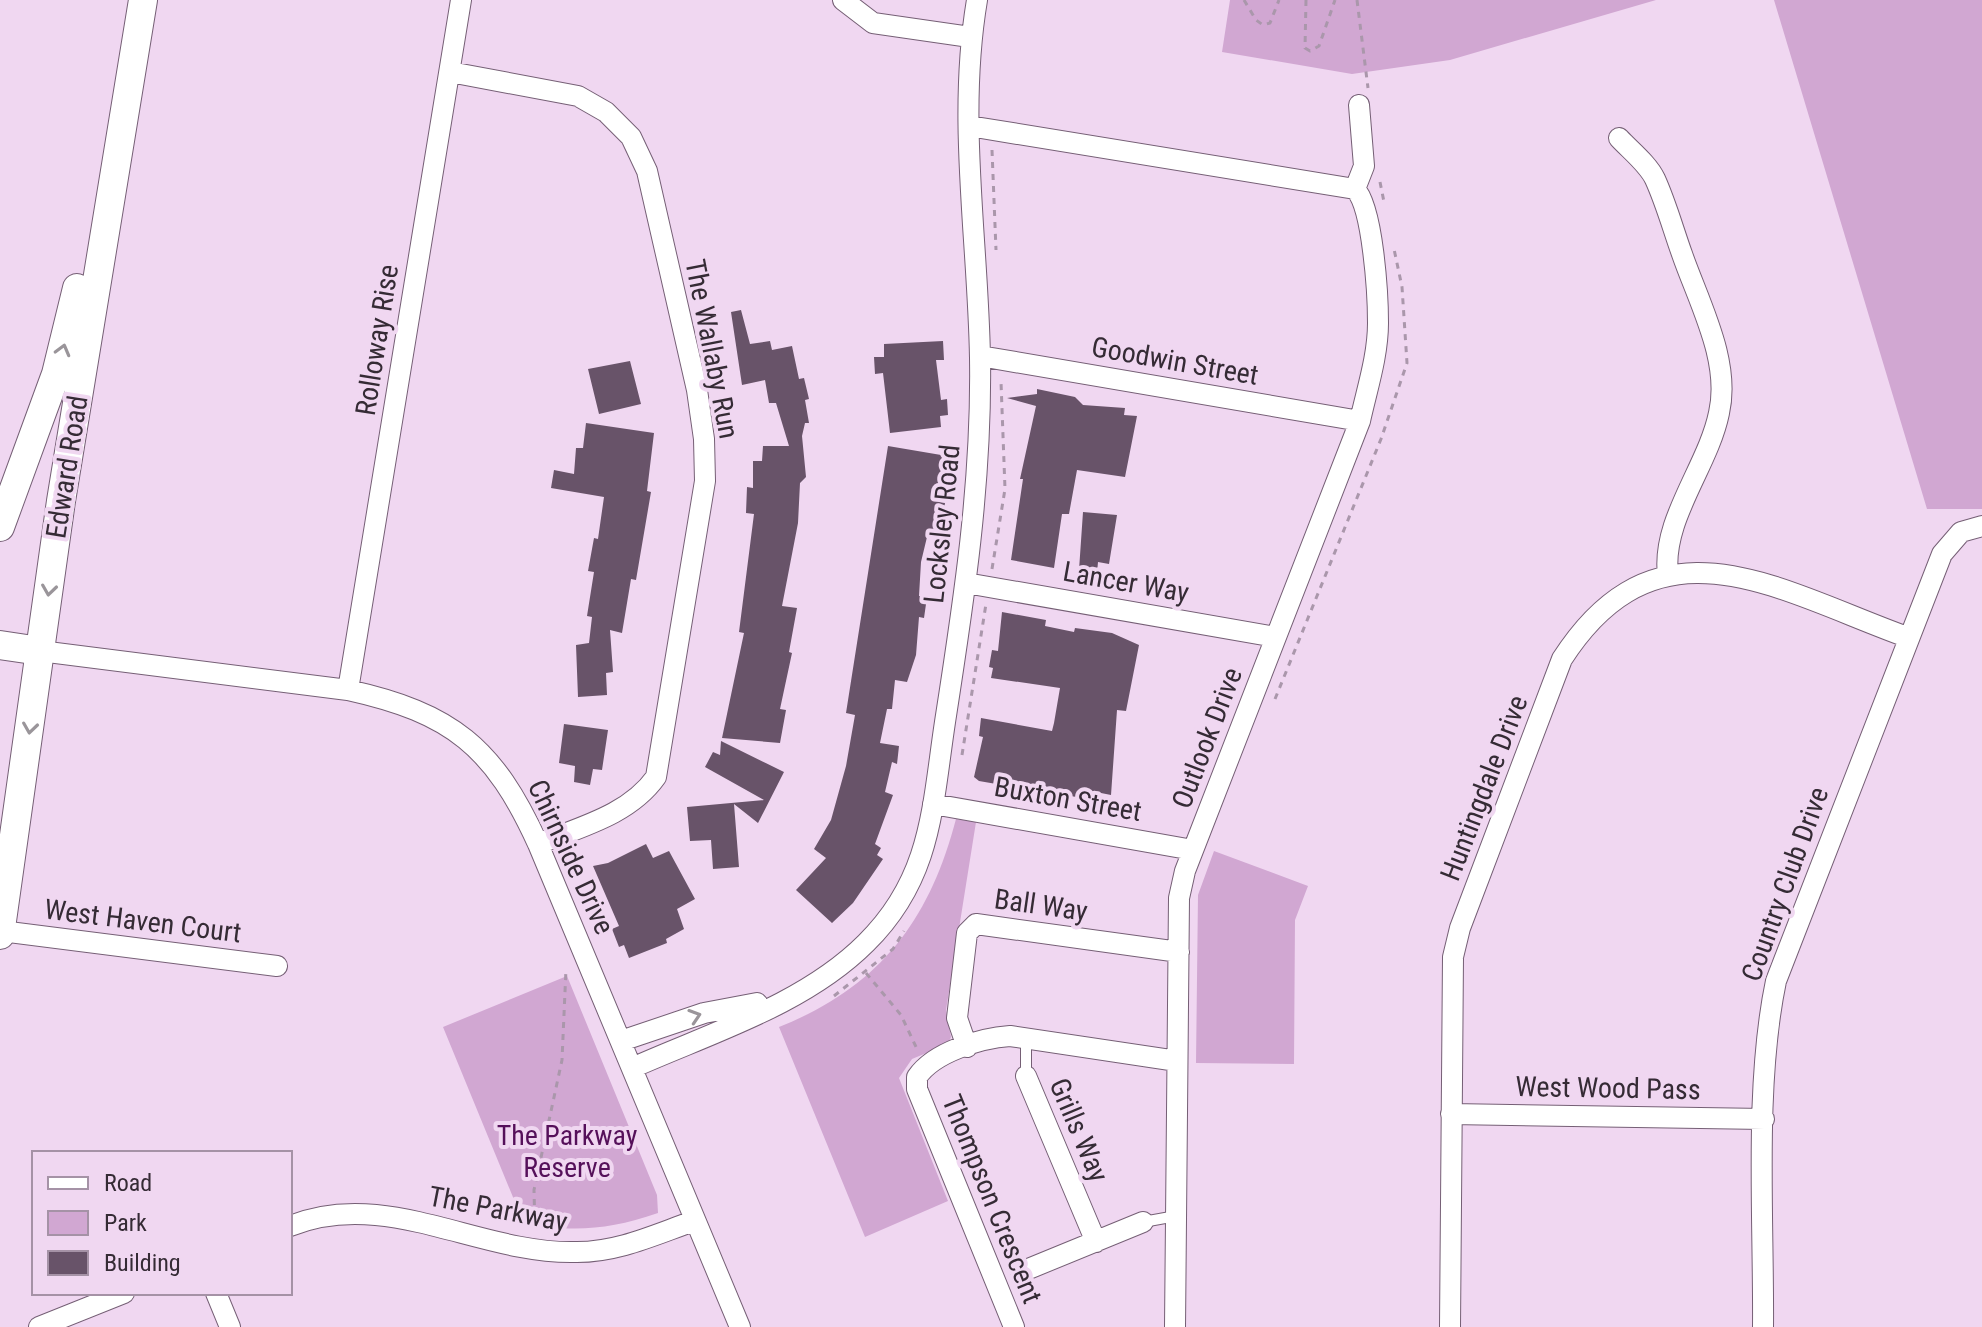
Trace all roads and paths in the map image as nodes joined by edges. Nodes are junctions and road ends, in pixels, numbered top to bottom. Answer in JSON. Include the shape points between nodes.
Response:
{"nodes":[{"id":1,"x":125,"y":0,"type":"edge"},
{"id":2,"x":143,"y":0,"type":"edge"},
{"id":3,"x":461,"y":0,"type":"edge"},
{"id":4,"x":843,"y":0,"type":"edge"},
{"id":5,"x":977,"y":0,"type":"edge"},
{"id":6,"x":1244,"y":0,"type":"edge"},
{"id":7,"x":1279,"y":0,"type":"edge"},
{"id":8,"x":1306,"y":0,"type":"edge"},
{"id":9,"x":1335,"y":0,"type":"edge"},
{"id":10,"x":1357,"y":0,"type":"edge"},
{"id":11,"x":970,"y":37,"type":"junction"},
{"id":12,"x":1365,"y":66,"type":"dead end"},
{"id":13,"x":450,"y":72,"type":"junction"},
{"id":14,"x":1359,"y":105,"type":"dead end"},
{"id":15,"x":969,"y":126,"type":"junction"},
{"id":16,"x":991,"y":129,"type":"junction"},
{"id":17,"x":1619,"y":138,"type":"dead end"},
{"id":18,"x":1355,"y":189,"type":"junction"},
{"id":19,"x":996,"y":252,"type":"dead end"},
{"id":20,"x":990,"y":358,"type":"junction"},
{"id":21,"x":1360,"y":421,"type":"junction"},
{"id":22,"x":1982,"y":526,"type":"edge"},
{"id":23,"x":0,"y":527,"type":"edge"},
{"id":24,"x":1668,"y":575,"type":"junction"},
{"id":25,"x":966,"y":583,"type":"junction"},
{"id":26,"x":989,"y":587,"type":"junction"},
{"id":27,"x":1276,"y":637,"type":"junction"},
{"id":28,"x":1907,"y":637,"type":"junction"},
{"id":29,"x":0,"y":645,"type":"edge"},
{"id":30,"x":40,"y":651,"type":"junction"},
{"id":31,"x":348,"y":690,"type":"junction"},
{"id":32,"x":961,"y":760,"type":"dead end"},
{"id":33,"x":933,"y":804,"type":"junction"},
{"id":34,"x":8,"y":815,"type":"edge"},
{"id":35,"x":538,"y":844,"type":"junction"},
{"id":36,"x":1193,"y":850,"type":"junction"},
{"id":37,"x":909,"y":923,"type":"dead end"},
{"id":38,"x":0,"y":933,"type":"edge"},
{"id":39,"x":1179,"y":952,"type":"junction"},
{"id":40,"x":277,"y":966,"type":"dead end"},
{"id":41,"x":566,"y":969,"type":"dead end"},
{"id":42,"x":866,"y":973,"type":"junction"},
{"id":43,"x":792,"y":996,"type":"junction"},
{"id":44,"x":829,"y":999,"type":"dead end"},
{"id":45,"x":1026,"y":1037,"type":"junction"},
{"id":46,"x":621,"y":1041,"type":"junction"},
{"id":47,"x":967,"y":1047,"type":"junction"},
{"id":48,"x":1177,"y":1061,"type":"junction"},
{"id":49,"x":924,"y":1067,"type":"junction"},
{"id":50,"x":632,"y":1068,"type":"junction"},
{"id":51,"x":1026,"y":1076,"type":"joint"},
{"id":52,"x":1451,"y":1114,"type":"junction"},
{"id":53,"x":1764,"y":1119,"type":"junction"},
{"id":54,"x":1176,"y":1216,"type":"junction"},
{"id":55,"x":694,"y":1221,"type":"junction"},
{"id":56,"x":1143,"y":1222,"type":"joint"},
{"id":57,"x":292,"y":1225,"type":"edge"},
{"id":58,"x":1096,"y":1242,"type":"junction"},
{"id":59,"x":534,"y":1249,"type":"junction"},
{"id":60,"x":1008,"y":1278,"type":"junction"},
{"id":61,"x":119,"y":1295,"type":"edge"},
{"id":62,"x":217,"y":1295,"type":"edge"},
{"id":63,"x":39,"y":1327,"type":"edge"},
{"id":64,"x":230,"y":1327,"type":"edge"},
{"id":65,"x":740,"y":1327,"type":"edge"},
{"id":66,"x":1014,"y":1327,"type":"edge"},
{"id":67,"x":1175,"y":1327,"type":"edge"},
{"id":68,"x":1450,"y":1327,"type":"edge"},
{"id":69,"x":1763,"y":1327,"type":"edge"}],
"edges":[{"from":23,"to":1,"type":"main road","name":"Edward Road","one_way":true,"via":[[40,424],[71,317]]},
{"from":2,"to":30,"type":"main road","name":"Edward Road","one_way":true},
{"from":3,"to":13,"type":"street","name":"Rolloway Rise"},
{"from":4,"to":11,"type":"street","via":[[873,23]]},
{"from":5,"to":11,"type":"street","name":"Locksley Road"},
{"from":6,"to":7,"type":"path","via":[[1263,25],[1270,23]]},
{"from":8,"to":9,"type":"path","via":[[1305,48],[1310,51],[1319,46]]},
{"from":10,"to":12,"type":"path"},
{"from":11,"to":15,"type":"street","name":"Locksley Road"},
{"from":13,"to":31,"type":"street","name":"Rolloway Rise"},
{"from":13,"to":35,"type":"street","name":"The Wallaby Run","via":[[578,96],[606,112],[631,137],[647,171],[704,439],[700,515],[656,777],[643,795],[621,810]]},
{"from":14,"to":18,"type":"street","via":[[1364,166]]},
{"from":15,"to":16,"type":"street"},
{"from":15,"to":20,"type":"street","name":"Locksley Road"},
{"from":16,"to":18,"type":"street"},
{"from":16,"to":19,"type":"path"},
{"from":17,"to":24,"type":"street","via":[[1654,176],[1722,380],[1720,412],[1709,447],[1670,540]]},
{"from":18,"to":21,"type":"street","name":"Outlook Drive","via":[[1366,208],[1378,323]]},
{"from":20,"to":21,"type":"street","name":"Goodwin Street"},
{"from":20,"to":25,"type":"street","name":"Locksley Road"},
{"from":20,"to":26,"type":"path","via":[[1005,489]]},
{"from":21,"to":27,"type":"street","name":"Outlook Drive"},
{"from":22,"to":28,"type":"street","name":"Country Club Drive","via":[[1961,532],[1942,554]]},
{"from":24,"to":28,"type":"street","name":"Huntingdale Drive","via":[[1727,572]]},
{"from":24,"to":52,"type":"street","name":"Huntingdale Drive","via":[[1612,599],[1562,659],[1460,928],[1453,957]]},
{"from":25,"to":26,"type":"street","name":"Lancer Way"},
{"from":25,"to":33,"type":"street","name":"Locksley Road"},
{"from":26,"to":27,"type":"street","name":"Lancer Way"},
{"from":26,"to":32,"type":"path"},
{"from":27,"to":36,"type":"street","name":"Outlook Drive"},
{"from":28,"to":53,"type":"street","name":"Country Club Drive","via":[[1776,981],[1768,1018]]},
{"from":29,"to":30,"type":"main road"},
{"from":30,"to":31,"type":"street","name":"Chirnside Drive"},
{"from":30,"to":34,"type":"main road","name":"Edward Road","one_way":true},
{"from":31,"to":35,"type":"street","name":"Chirnside Drive","via":[[419,710],[476,745],[521,806]]},
{"from":33,"to":36,"type":"street","name":"Buxton Street"},
{"from":33,"to":43,"type":"street","name":"Locksley Road","via":[[925,849],[891,915],[842,966]]},
{"from":34,"to":38,"type":"main road","name":"Edward Road"},
{"from":35,"to":46,"type":"street","name":"Chirnside Drive"},
{"from":36,"to":39,"type":"street","name":"Outlook Drive","via":[[1179,898]]},
{"from":37,"to":42,"type":"path","via":[[893,949]]},
{"from":38,"to":40,"type":"street","name":"West Haven Court"},
{"from":39,"to":47,"type":"street","name":"Ball Way","via":[[976,924],[967,933],[957,1018]]},
{"from":39,"to":48,"type":"street","name":"Outlook Drive"},
{"from":41,"to":59,"type":"path","via":[[562,1060],[534,1190]]},
{"from":42,"to":44,"type":"path"},
{"from":42,"to":49,"type":"path","via":[[901,1015]]},
{"from":46,"to":43,"type":"street","name":"Locksley Road","one_way":true,"via":[[704,1013]]},
{"from":43,"to":50,"type":"street","name":"Locksley Road"},
{"from":45,"to":47,"type":"street","name":"Thompson Crescent","via":[[997,1037]]},
{"from":45,"to":48,"type":"street","name":"Thompson Crescent"},
{"from":45,"to":51,"type":"lane","name":"Grills Way"},
{"from":46,"to":50,"type":"street","name":"Chirnside Drive"},
{"from":47,"to":49,"type":"street","name":"Thompson Crescent"},
{"from":48,"to":54,"type":"street","name":"Outlook Drive"},
{"from":49,"to":60,"type":"street","name":"Thompson Crescent","via":[[917,1089]]},
{"from":50,"to":55,"type":"street","name":"Chirnside Drive"},
{"from":51,"to":58,"type":"street","name":"Grills Way"},
{"from":52,"to":53,"type":"street","name":"West Wood Pass"},
{"from":52,"to":68,"type":"street","name":"Huntingdale Drive"},
{"from":53,"to":69,"type":"street","name":"Country Club Drive"},
{"from":54,"to":56,"type":"lane"},
{"from":54,"to":67,"type":"street","name":"Outlook Drive"},
{"from":55,"to":59,"type":"street","name":"The Parkway","via":[[611,1249]]},
{"from":55,"to":65,"type":"street","name":"Chirnside Drive"},
{"from":56,"to":58,"type":"street"},
{"from":57,"to":59,"type":"street","name":"The Parkway","via":[[355,1212]]},
{"from":58,"to":60,"type":"street"},
{"from":60,"to":66,"type":"street","name":"Thompson Crescent"},
{"from":61,"to":63,"type":"street"},
{"from":62,"to":64,"type":"street"}]}
